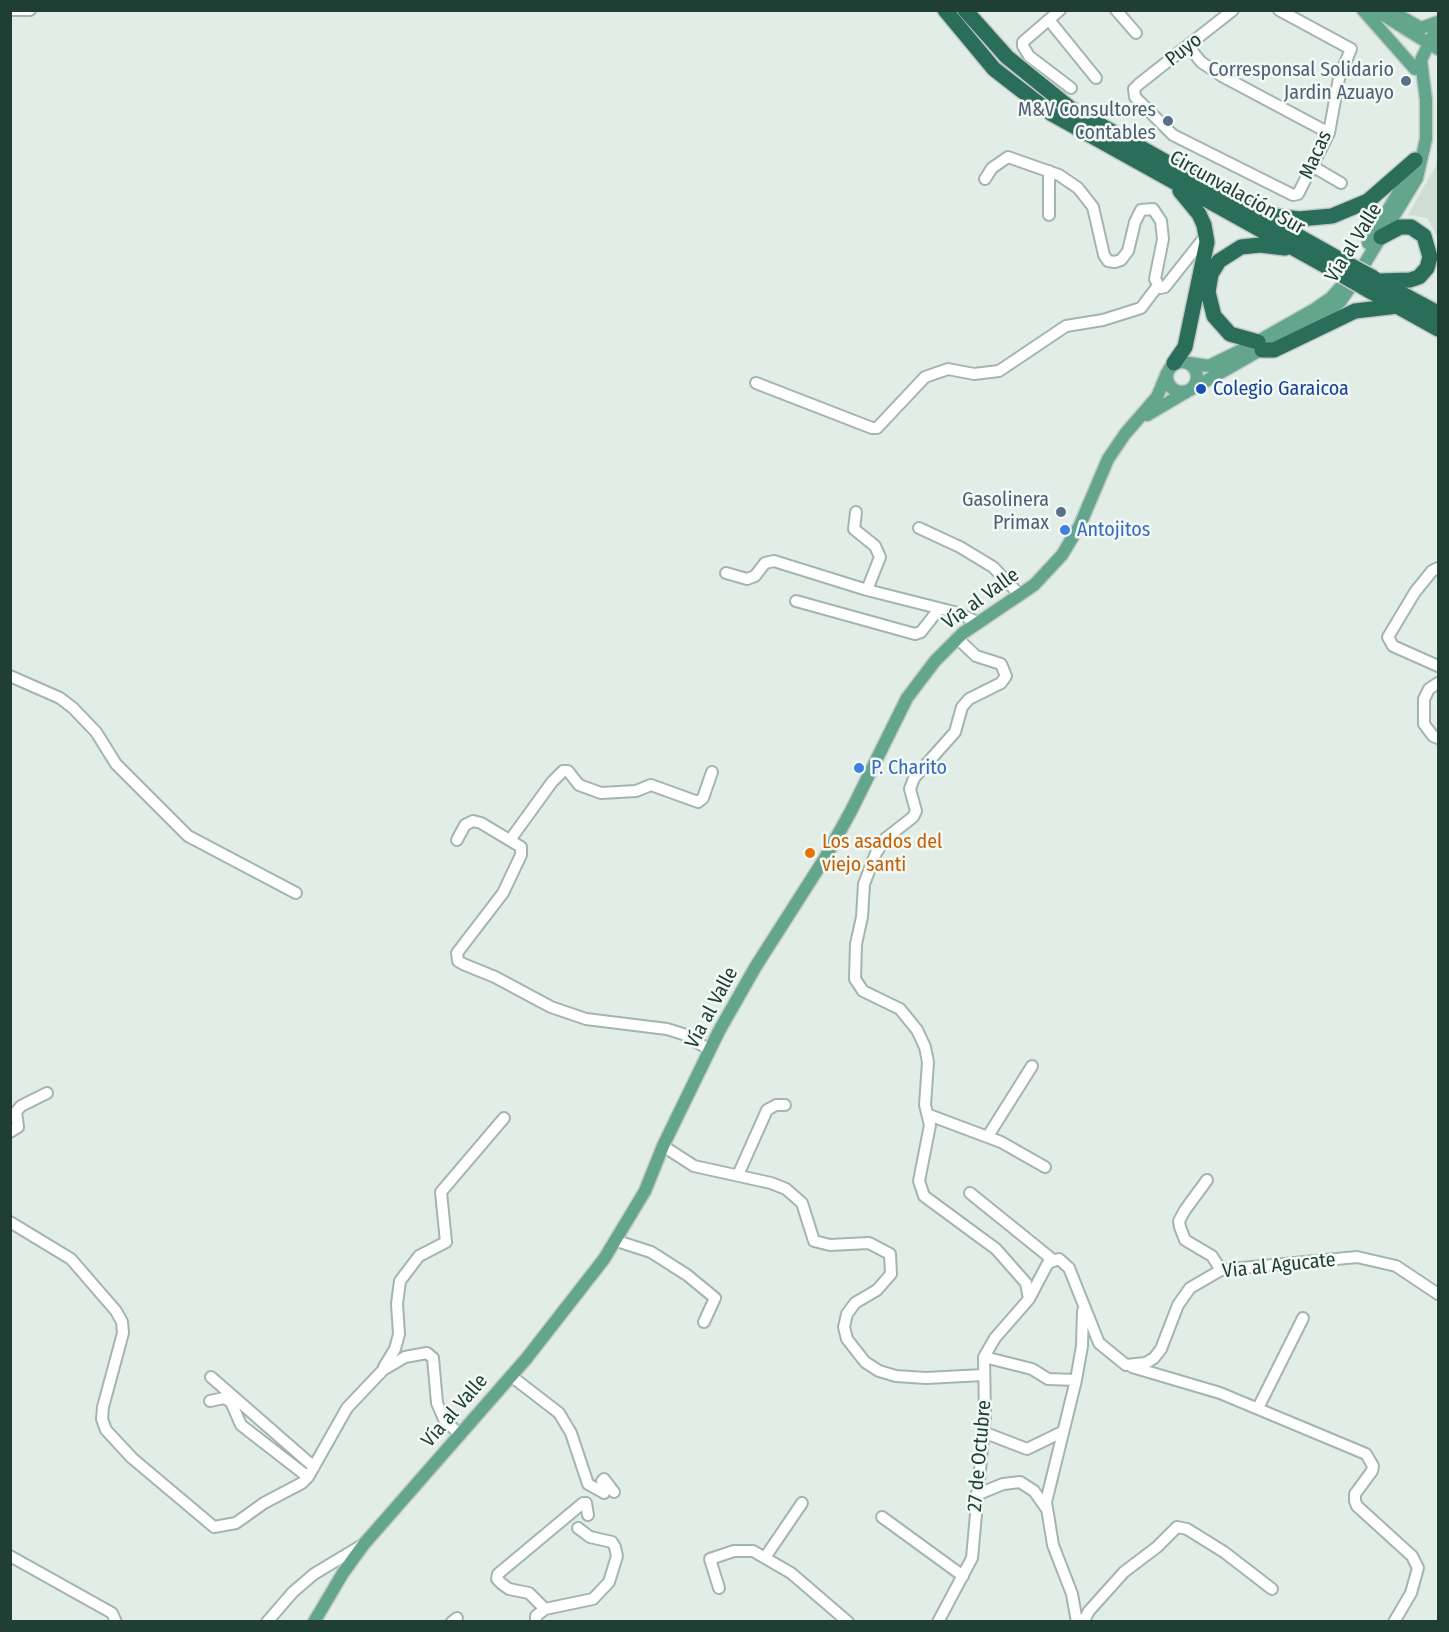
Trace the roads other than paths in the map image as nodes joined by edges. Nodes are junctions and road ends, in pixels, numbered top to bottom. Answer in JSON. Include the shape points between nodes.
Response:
{"nodes":[{"id":1,"x":12,"y":10,"type":"edge"},
{"id":2,"x":30,"y":10,"type":"edge"},
{"id":3,"x":945,"y":10,"type":"edge"},
{"id":4,"x":965,"y":10,"type":"edge"},
{"id":5,"x":1060,"y":10,"type":"edge"},
{"id":6,"x":1116,"y":10,"type":"edge"},
{"id":7,"x":1233,"y":10,"type":"edge"},
{"id":8,"x":1279,"y":10,"type":"edge"},
{"id":9,"x":1363,"y":10,"type":"edge"},
{"id":10,"x":1375,"y":10,"type":"edge"},
{"id":11,"x":1389,"y":10,"type":"edge"},
{"id":12,"x":1049,"y":20,"type":"junction"},
{"id":13,"x":1438,"y":24,"type":"edge"},
{"id":14,"x":1136,"y":33,"type":"dead end"},
{"id":15,"x":1432,"y":43,"type":"edge"},
{"id":16,"x":1189,"y":47,"type":"junction"},
{"id":17,"x":1415,"y":69,"type":"junction"},
{"id":18,"x":1096,"y":78,"type":"dead end"},
{"id":19,"x":1071,"y":88,"type":"dead end"},
{"id":20,"x":1329,"y":133,"type":"junction"},
{"id":21,"x":1415,"y":160,"type":"junction"},
{"id":22,"x":1312,"y":166,"type":"junction"},
{"id":23,"x":1048,"y":171,"type":"junction"},
{"id":24,"x":985,"y":179,"type":"dead end"},
{"id":25,"x":1170,"y":180,"type":"junction"},
{"id":26,"x":1341,"y":183,"type":"dead end"},
{"id":27,"x":1298,"y":194,"type":"joint"},
{"id":28,"x":1257,"y":213,"type":"junction"},
{"id":29,"x":1049,"y":215,"type":"dead end"},
{"id":30,"x":1207,"y":234,"type":"junction"},
{"id":31,"x":1381,"y":237,"type":"junction"},
{"id":32,"x":1296,"y":249,"type":"junction"},
{"id":33,"x":1344,"y":269,"type":"junction"},
{"id":34,"x":1374,"y":283,"type":"junction"},
{"id":35,"x":1157,"y":287,"type":"junction"},
{"id":36,"x":1398,"y":306,"type":"junction"},
{"id":37,"x":1438,"y":313,"type":"edge"},
{"id":38,"x":1438,"y":328,"type":"edge"},
{"id":39,"x":1260,"y":346,"type":"junction"},
{"id":40,"x":1176,"y":366,"type":"junction"},
{"id":41,"x":756,"y":383,"type":"dead end"},
{"id":42,"x":1188,"y":391,"type":"junction"},
{"id":43,"x":1140,"y":418,"type":"junction"},
{"id":44,"x":856,"y":512,"type":"dead end"},
{"id":45,"x":919,"y":528,"type":"dead end"},
{"id":46,"x":1438,"y":568,"type":"edge"},
{"id":47,"x":726,"y":573,"type":"dead end"},
{"id":48,"x":867,"y":590,"type":"junction"},
{"id":49,"x":1020,"y":595,"type":"junction"},
{"id":50,"x":796,"y":601,"type":"dead end"},
{"id":51,"x":939,"y":609,"type":"junction"},
{"id":52,"x":977,"y":622,"type":"junction"},
{"id":53,"x":957,"y":638,"type":"junction"},
{"id":54,"x":1438,"y":666,"type":"edge"},
{"id":55,"x":10,"y":676,"type":"edge"},
{"id":56,"x":1438,"y":683,"type":"edge"},
{"id":57,"x":1438,"y":738,"type":"edge"},
{"id":58,"x":712,"y":772,"type":"dead end"},
{"id":59,"x":457,"y":840,"type":"dead end"},
{"id":60,"x":510,"y":840,"type":"junction"},
{"id":61,"x":296,"y":893,"type":"dead end"},
{"id":62,"x":710,"y":1050,"type":"junction"},
{"id":63,"x":1032,"y":1066,"type":"dead end"},
{"id":64,"x":47,"y":1093,"type":"dead end"},
{"id":65,"x":785,"y":1105,"type":"dead end"},
{"id":66,"x":929,"y":1115,"type":"junction"},
{"id":67,"x":504,"y":1118,"type":"dead end"},
{"id":68,"x":10,"y":1132,"type":"edge"},
{"id":69,"x":988,"y":1136,"type":"junction"},
{"id":70,"x":663,"y":1146,"type":"junction"},
{"id":71,"x":1045,"y":1167,"type":"dead end"},
{"id":72,"x":738,"y":1175,"type":"junction"},
{"id":73,"x":1207,"y":1180,"type":"dead end"},
{"id":74,"x":970,"y":1193,"type":"dead end"},
{"id":75,"x":10,"y":1222,"type":"edge"},
{"id":76,"x":616,"y":1240,"type":"junction"},
{"id":77,"x":1053,"y":1260,"type":"junction"},
{"id":78,"x":1221,"y":1270,"type":"junction"},
{"id":79,"x":1438,"y":1294,"type":"edge"},
{"id":80,"x":1081,"y":1296,"type":"junction"},
{"id":81,"x":1029,"y":1299,"type":"junction"},
{"id":82,"x":1303,"y":1318,"type":"dead end"},
{"id":83,"x":704,"y":1322,"type":"dead end"},
{"id":84,"x":984,"y":1357,"type":"junction"},
{"id":85,"x":1126,"y":1365,"type":"junction"},
{"id":86,"x":383,"y":1370,"type":"junction"},
{"id":87,"x":983,"y":1375,"type":"junction"},
{"id":88,"x":511,"y":1376,"type":"junction"},
{"id":89,"x":211,"y":1377,"type":"dead end"},
{"id":90,"x":1076,"y":1380,"type":"junction"},
{"id":91,"x":210,"y":1401,"type":"dead end"},
{"id":92,"x":1258,"y":1408,"type":"junction"},
{"id":93,"x":983,"y":1432,"type":"junction"},
{"id":94,"x":1062,"y":1432,"type":"junction"},
{"id":95,"x":460,"y":1435,"type":"junction"},
{"id":96,"x":311,"y":1472,"type":"junction"},
{"id":97,"x":614,"y":1492,"type":"dead end"},
{"id":98,"x":976,"y":1495,"type":"junction"},
{"id":99,"x":802,"y":1503,"type":"dead end"},
{"id":100,"x":1046,"y":1508,"type":"junction"},
{"id":101,"x":588,"y":1515,"type":"dead end"},
{"id":102,"x":882,"y":1517,"type":"dead end"},
{"id":103,"x":578,"y":1528,"type":"dead end"},
{"id":104,"x":364,"y":1544,"type":"junction"},
{"id":105,"x":10,"y":1556,"type":"edge"},
{"id":106,"x":766,"y":1557,"type":"junction"},
{"id":107,"x":963,"y":1576,"type":"junction"},
{"id":108,"x":719,"y":1588,"type":"dead end"},
{"id":109,"x":1272,"y":1589,"type":"dead end"},
{"id":110,"x":545,"y":1609,"type":"junction"},
{"id":111,"x":116,"y":1622,"type":"edge"},
{"id":112,"x":267,"y":1622,"type":"edge"},
{"id":113,"x":314,"y":1622,"type":"edge"},
{"id":114,"x":536,"y":1622,"type":"edge"},
{"id":115,"x":848,"y":1622,"type":"edge"},
{"id":116,"x":938,"y":1622,"type":"edge"},
{"id":117,"x":1077,"y":1622,"type":"edge"},
{"id":118,"x":1083,"y":1622,"type":"edge"},
{"id":119,"x":1394,"y":1622,"type":"edge"}],
"edges":[{"from":1,"to":2,"type":"street"},
{"from":3,"to":25,"type":"highway","name":"Circunvalación Sur","via":[[979,53],[1011,84],[1052,114]]},
{"from":4,"to":28,"type":"highway","name":"Circunvalación Sur","via":[[1007,57],[1061,102]]},
{"from":5,"to":12,"type":"street"},
{"from":6,"to":14,"type":"street"},
{"from":7,"to":16,"type":"street","name":"Puyo"},
{"from":8,"to":20,"type":"street","name":"Macas","via":[[1349,46],[1351,52],[1339,78]]},
{"from":9,"to":17,"type":"main road"},
{"from":10,"to":15,"type":"main road"},
{"from":11,"to":13,"type":"main road","via":[[1421,28]]},
{"from":12,"to":18,"type":"street"},
{"from":12,"to":19,"type":"street","via":[[1023,42],[1029,56]]},
{"from":13,"to":15,"type":"main road","name":"Vía al Valle"},
{"from":15,"to":17,"type":"main road","name":"Vía al Valle","via":[[1414,57]]},
{"from":15,"to":31,"type":"main road","name":"Vía al Valle","via":[[1421,60],[1427,109],[1423,159],[1413,186]]},
{"from":16,"to":20,"type":"street","via":[[1201,62],[1222,76]]},
{"from":16,"to":27,"type":"street","name":"Puyo","via":[[1134,89],[1135,97],[1173,135],[1288,195]]},
{"from":17,"to":21,"type":"main road","name":"Vía al Valle","via":[[1419,111]]},
{"from":20,"to":22,"type":"street","name":"Macas"},
{"from":21,"to":28,"type":"highway","via":[[1368,201],[1332,216],[1299,219]]},
{"from":21,"to":39,"type":"main road","name":"Vía al Valle","via":[[1342,286]]},
{"from":22,"to":26,"type":"street"},
{"from":22,"to":27,"type":"street","name":"Macas"},
{"from":23,"to":24,"type":"street","via":[[1008,157],[992,168]]},
{"from":23,"to":29,"type":"street"},
{"from":23,"to":35,"type":"street","via":[[1078,188],[1093,207],[1108,261],[1121,260],[1128,251],[1141,210],[1149,208],[1157,213],[1163,239]]},
{"from":25,"to":30,"type":"highway","via":[[1199,214]]},
{"from":25,"to":32,"type":"highway","name":"Circunvalación Sur"},
{"from":28,"to":33,"type":"highway","name":"Circunvalación Sur"},
{"from":30,"to":35,"type":"street","via":[[1165,287]]},
{"from":30,"to":40,"type":"highway","via":[[1188,338]]},
{"from":31,"to":34,"type":"highway","via":[[1400,227],[1411,227],[1424,236],[1430,257],[1419,277]]},
{"from":31,"to":39,"type":"main road","name":"Vía al Valle","via":[[1340,302]]},
{"from":32,"to":33,"type":"highway","name":"Circunvalación Sur"},
{"from":32,"to":39,"type":"highway","via":[[1260,245],[1240,248],[1219,261],[1211,274],[1208,292],[1214,316],[1230,334]]},
{"from":33,"to":34,"type":"highway","name":"Circunvalación Sur","bridge":true},
{"from":34,"to":36,"type":"highway","name":"Circunvalación Sur"},
{"from":34,"to":37,"type":"highway","name":"Circunvalación Sur"},
{"from":35,"to":41,"type":"street","via":[[1141,308],[1066,326],[999,371],[974,375],[948,369],[925,377],[877,428]]},
{"from":36,"to":38,"type":"highway","name":"Circunvalación Sur"},
{"from":36,"to":39,"type":"highway","via":[[1355,311],[1274,350]]},
{"from":39,"to":40,"type":"main road","name":"Vía al Valle","via":[[1209,366]]},
{"from":39,"to":42,"type":"main road","name":"Vía al Valle"},
{"from":40,"to":42,"type":"main road","via":[[1171,388]]},
{"from":40,"to":42,"type":"main road","via":[[1197,373],[1196,382]]},
{"from":40,"to":43,"type":"main road","name":"Vía al Valle"},
{"from":42,"to":43,"type":"main road","name":"Vía al Valle"},
{"from":43,"to":49,"type":"main road","name":"Vía al Valle","via":[[1108,459],[1072,541],[1042,578]]},
{"from":44,"to":48,"type":"street","via":[[854,529],[875,546],[880,557]]},
{"from":45,"to":49,"type":"street","via":[[993,567]]},
{"from":46,"to":54,"type":"street","via":[[1415,592],[1388,637],[1393,646]]},
{"from":47,"to":48,"type":"street","via":[[747,579],[765,563],[774,561]]},
{"from":48,"to":51,"type":"street"},
{"from":49,"to":52,"type":"main road","name":"Vía al Valle"},
{"from":50,"to":51,"type":"street","via":[[915,634]]},
{"from":51,"to":52,"type":"street","via":[[969,616]]},
{"from":52,"to":53,"type":"main road","name":"Vía al Valle"},
{"from":53,"to":62,"type":"main road","name":"Vía al Valle","via":[[907,698],[852,811],[756,966]]},
{"from":53,"to":66,"type":"street","via":[[976,656],[1000,664],[1006,676],[1001,683],[969,699],[962,707],[955,732],[914,778],[909,795],[916,811],[885,839],[869,867],[856,944],[857,986],[900,1008],[925,1047],[928,1062],[924,1090]]},
{"from":55,"to":61,"type":"street","via":[[60,698],[73,708],[96,732],[116,764],[188,836]]},
{"from":56,"to":57,"type":"street","via":[[1424,699],[1424,724]]},
{"from":58,"to":60,"type":"street","via":[[703,798],[698,801],[651,784],[636,791],[601,793],[579,785],[568,771],[563,771]]},
{"from":59,"to":60,"type":"street","via":[[465,825],[474,821]]},
{"from":60,"to":62,"type":"street","via":[[521,847],[514,872],[487,917],[457,953],[458,961],[568,1013],[614,1024],[667,1029]]},
{"from":62,"to":70,"type":"main road","name":"Vía al Valle"},
{"from":63,"to":69,"type":"street"},
{"from":64,"to":68,"type":"street","via":[[21,1106],[16,1112],[18,1127]]},
{"from":65,"to":72,"type":"street","via":[[767,1110]]},
{"from":66,"to":69,"type":"street"},
{"from":66,"to":81,"type":"street","via":[[919,1181],[924,1196],[996,1250],[1026,1283]]},
{"from":67,"to":86,"type":"street","via":[[441,1192],[446,1242],[420,1256],[400,1281],[399,1334]]},
{"from":69,"to":71,"type":"street"},
{"from":70,"to":72,"type":"street","via":[[694,1166]]},
{"from":70,"to":76,"type":"main road","name":"Vía al Valle","via":[[645,1191]]},
{"from":72,"to":87,"type":"street","via":[[771,1183],[797,1196],[814,1241],[830,1245],[869,1243],[890,1254],[891,1274],[847,1314],[847,1340],[865,1362],[896,1376]]},
{"from":73,"to":78,"type":"street","via":[[1179,1221],[1185,1239],[1212,1257]]},
{"from":74,"to":77,"type":"street"},
{"from":75,"to":96,"type":"street","via":[[72,1259],[116,1311],[123,1333],[102,1407],[106,1430],[132,1458],[200,1516],[214,1527],[236,1523]]},
{"from":76,"to":83,"type":"street","via":[[657,1256],[715,1298]]},
{"from":76,"to":88,"type":"main road","name":"Vía al Valle"},
{"from":77,"to":80,"type":"street","via":[[1059,1259],[1069,1268]]},
{"from":77,"to":81,"type":"street","via":[[1044,1268]]},
{"from":78,"to":79,"type":"street","name":"Via al Agucate","via":[[1357,1257],[1396,1266]]},
{"from":78,"to":85,"type":"street","name":"Via al Agucate","via":[[1190,1288],[1154,1358]]},
{"from":80,"to":85,"type":"street","via":[[1099,1343]]},
{"from":80,"to":90,"type":"street","via":[[1084,1317]]},
{"from":81,"to":84,"type":"street","name":"27 de Octubre"},
{"from":82,"to":92,"type":"street"},
{"from":84,"to":87,"type":"street","name":"27 de Octubre"},
{"from":84,"to":90,"type":"street","via":[[1048,1378]]},
{"from":85,"to":92,"type":"street"},
{"from":86,"to":95,"type":"street","via":[[405,1357],[427,1353],[433,1358],[437,1403],[444,1419]]},
{"from":86,"to":96,"type":"street","via":[[347,1408]]},
{"from":87,"to":93,"type":"street","name":"27 de Octubre"},
{"from":88,"to":95,"type":"main road","name":"Vía al Valle"},
{"from":88,"to":97,"type":"street","via":[[560,1413],[588,1484],[604,1493],[604,1479]]},
{"from":89,"to":96,"type":"street"},
{"from":90,"to":94,"type":"street"},
{"from":91,"to":96,"type":"street","via":[[224,1398],[231,1402],[241,1425]]},
{"from":92,"to":119,"type":"street","via":[[1355,1448],[1371,1459],[1371,1475],[1354,1500],[1412,1556],[1418,1568],[1411,1593]]},
{"from":93,"to":94,"type":"street","via":[[1027,1449]]},
{"from":93,"to":98,"type":"street","name":"27 de Octubre"},
{"from":94,"to":100,"type":"street"},
{"from":95,"to":104,"type":"main road","name":"Vía al Valle"},
{"from":98,"to":100,"type":"street","via":[[1020,1482],[1034,1491]]},
{"from":98,"to":107,"type":"street","name":"27 de Octubre","via":[[975,1541]]},
{"from":99,"to":106,"type":"street"},
{"from":100,"to":117,"type":"street"},
{"from":101,"to":110,"type":"street","via":[[583,1503],[498,1574],[502,1584],[529,1593]]},
{"from":102,"to":107,"type":"street"},
{"from":103,"to":110,"type":"street","via":[[590,1537],[612,1542],[617,1556],[609,1582],[593,1599]]},
{"from":104,"to":112,"type":"street","via":[[314,1574]]},
{"from":104,"to":113,"type":"main road","name":"Vía al Valle"},
{"from":105,"to":111,"type":"street","via":[[112,1613]]},
{"from":106,"to":108,"type":"street","via":[[753,1551],[734,1551],[713,1557],[710,1562]]},
{"from":106,"to":115,"type":"street","via":[[792,1573]]},
{"from":107,"to":116,"type":"street","name":"27 de Octubre"},
{"from":109,"to":118,"type":"street","via":[[1187,1528],[1177,1527],[1124,1572]]},
{"from":110,"to":114,"type":"street","via":[[536,1616]]}]}
